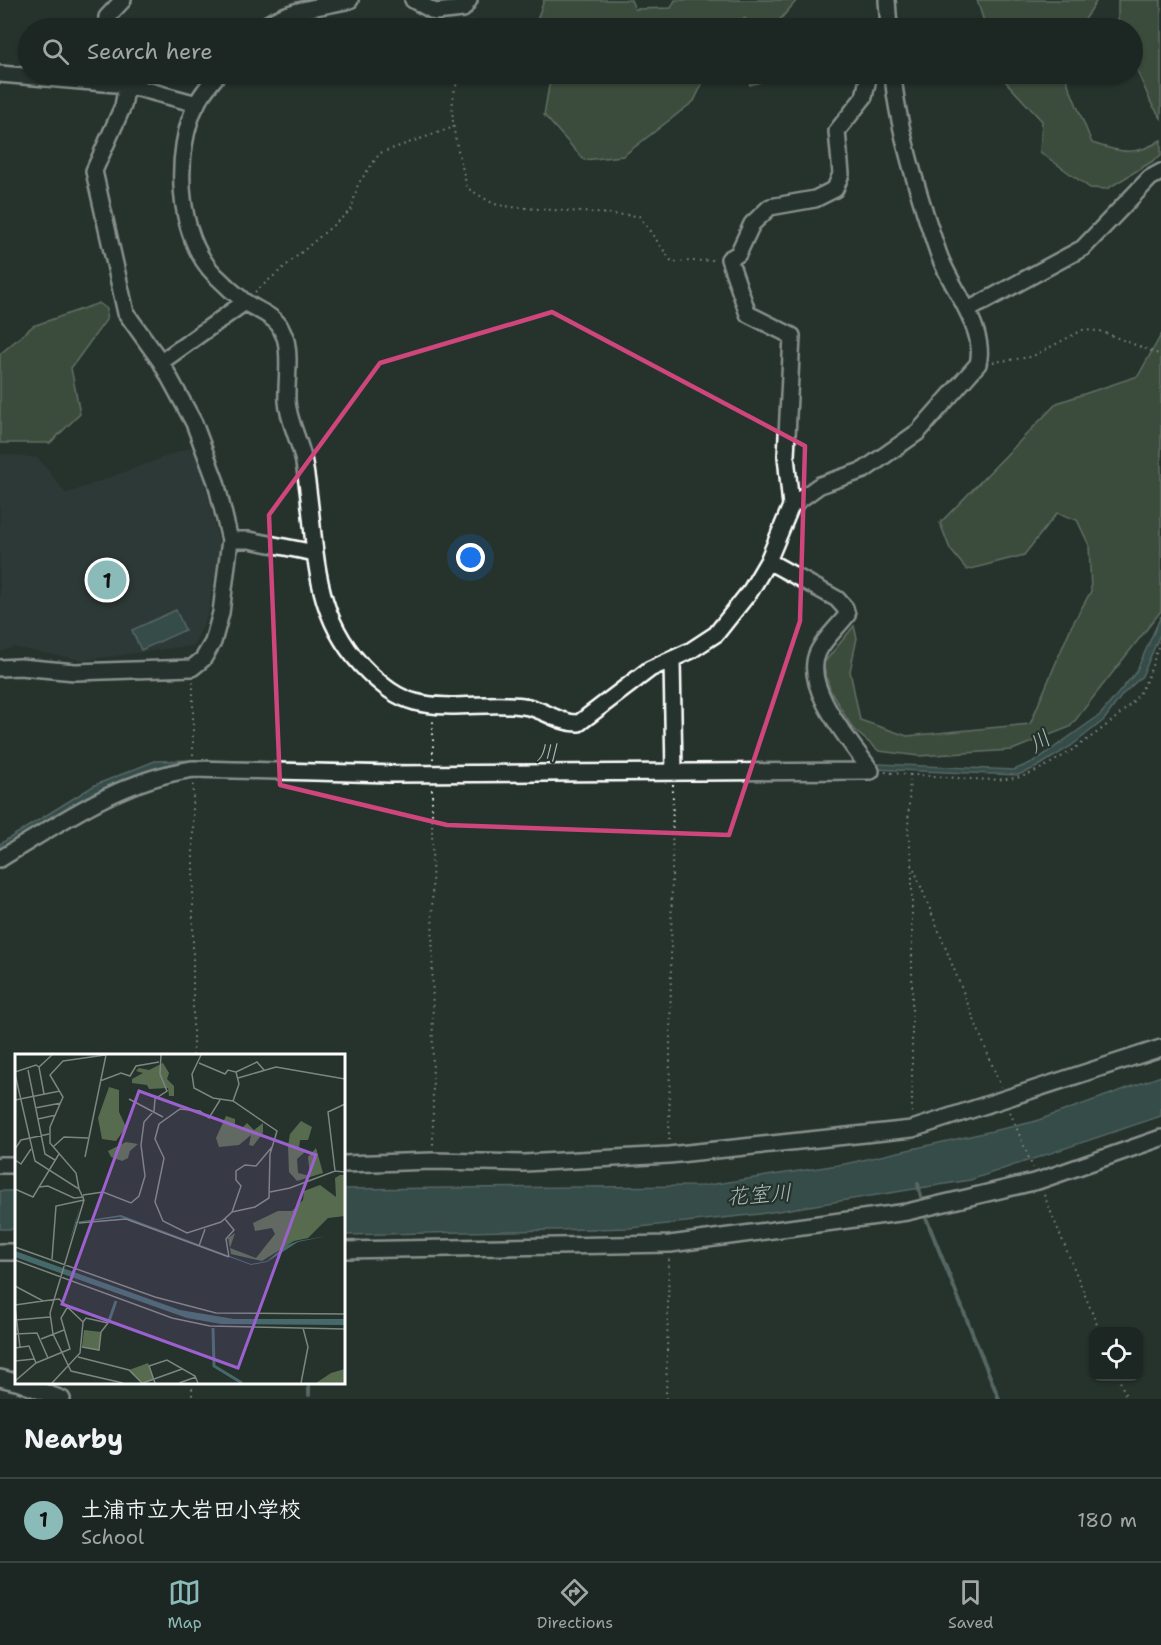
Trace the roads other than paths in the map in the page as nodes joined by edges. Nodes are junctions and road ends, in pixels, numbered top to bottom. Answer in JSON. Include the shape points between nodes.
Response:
{"nodes":[{"id":1,"x":123,"y":0,"type":"edge"},
{"id":2,"x":350,"y":0,"type":"edge"},
{"id":3,"x":413,"y":0,"type":"edge"},
{"id":4,"x":469,"y":0,"type":"edge"},
{"id":5,"x":887,"y":0,"type":"edge"},
{"id":6,"x":107,"y":18,"type":"edge"},
{"id":7,"x":279,"y":18,"type":"edge"},
{"id":8,"x":888,"y":18,"type":"edge"},
{"id":9,"x":0,"y":74,"type":"edge"},
{"id":10,"x":18,"y":75,"type":"edge"},
{"id":11,"x":125,"y":84,"type":"edge"},
{"id":12,"x":140,"y":84,"type":"edge"},
{"id":13,"x":211,"y":84,"type":"edge"},
{"id":14,"x":867,"y":84,"type":"edge"},
{"id":15,"x":894,"y":84,"type":"edge"},
{"id":16,"x":197,"y":104,"type":"junction"},
{"id":17,"x":1161,"y":172,"type":"edge"},
{"id":18,"x":244,"y":302,"type":"junction"},
{"id":19,"x":968,"y":310,"type":"junction"},
{"id":20,"x":161,"y":362,"type":"junction"},
{"id":21,"x":791,"y":506,"type":"junction"},
{"id":22,"x":230,"y":540,"type":"junction"},
{"id":23,"x":315,"y":553,"type":"junction"},
{"id":24,"x":768,"y":561,"type":"junction"},
{"id":25,"x":672,"y":660,"type":"junction"},
{"id":26,"x":0,"y":668,"type":"edge"},
{"id":27,"x":674,"y":773,"type":"junction"},
{"id":28,"x":0,"y":859,"type":"edge"},
{"id":29,"x":1161,"y":1048,"type":"edge"},
{"id":30,"x":1161,"y":1138,"type":"edge"},
{"id":31,"x":345,"y":1164,"type":"edge"},
{"id":32,"x":345,"y":1251,"type":"edge"},
{"id":33,"x":0,"y":1378,"type":"edge"},
{"id":34,"x":15,"y":1382,"type":"edge"},
{"id":35,"x":21,"y":1384,"type":"edge"},
{"id":36,"x":43,"y":1395,"type":"edge"},
{"id":37,"x":62,"y":1399,"type":"edge"}],
"edges":[{"from":1,"to":6,"type":"street"},
{"from":2,"to":7,"type":"street"},
{"from":3,"to":4,"type":"street","via":[[435,12],[463,9]]},
{"from":5,"to":8,"type":"street"},
{"from":9,"to":10,"type":"street"},
{"from":11,"to":20,"type":"street","via":[[123,106],[94,171],[126,313]]},
{"from":12,"to":16,"type":"street"},
{"from":13,"to":16,"type":"street"},
{"from":14,"to":21,"type":"street","via":[[864,97],[837,132],[841,174],[835,189],[815,199],[770,207],[752,224],[738,254],[729,259],[748,314],[792,336],[786,456]]},
{"from":15,"to":19,"type":"street","via":[[922,201],[951,282]]},
{"from":16,"to":18,"type":"street","via":[[184,153],[184,214],[194,245],[213,274]]},
{"from":17,"to":19,"type":"street","via":[[1150,178],[1083,248]]},
{"from":18,"to":20,"type":"street"},
{"from":18,"to":23,"type":"street","via":[[278,324],[285,339],[287,404],[303,458]]},
{"from":19,"to":21,"type":"street","via":[[982,350],[978,364],[918,432],[864,470],[820,484]]},
{"from":20,"to":22,"type":"street","via":[[194,423],[216,482]]},
{"from":21,"to":24,"type":"street"},
{"from":22,"to":23,"type":"street"},
{"from":22,"to":26,"type":"street","via":[[221,613],[213,642],[192,668],[75,672]]},
{"from":23,"to":25,"type":"street","via":[[326,610],[340,639],[387,691],[413,702],[524,706],[579,723],[650,669]]},
{"from":24,"to":25,"type":"street","via":[[716,634]]},
{"from":24,"to":27,"type":"street","via":[[837,598],[845,608],[847,615],[817,652],[813,675],[826,707],[871,771]]},
{"from":25,"to":27,"type":"street"},
{"from":27,"to":28,"type":"street","via":[[169,773],[122,789]]},
{"from":29,"to":31,"type":"street","via":[[912,1130],[669,1155],[524,1163]]},
{"from":30,"to":32,"type":"street","via":[[1038,1181],[907,1212],[670,1244]]},
{"from":33,"to":34,"type":"street"},
{"from":35,"to":36,"type":"street"},
{"from":36,"to":37,"type":"street"}]}
